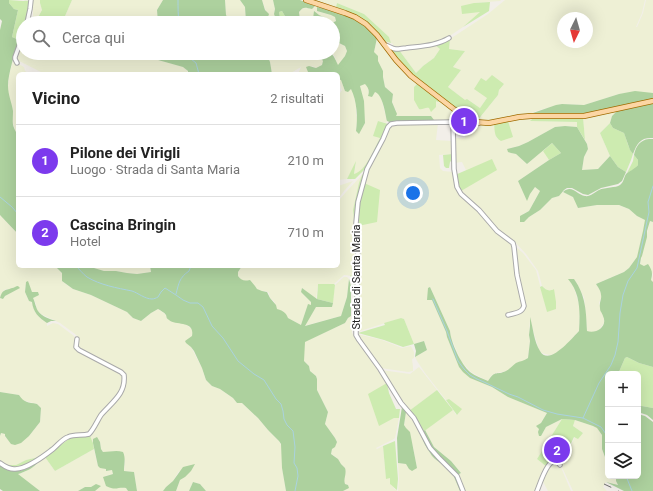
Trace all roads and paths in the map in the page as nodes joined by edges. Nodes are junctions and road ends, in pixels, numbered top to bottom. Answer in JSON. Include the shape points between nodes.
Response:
{"nodes":[{"id":1,"x":31,"y":0,"type":"edge"},
{"id":2,"x":306,"y":0,"type":"edge"},
{"id":3,"x":28,"y":16,"type":"edge"},
{"id":4,"x":449,"y":38,"type":"dead end"},
{"id":5,"x":385,"y":45,"type":"junction"},
{"id":6,"x":16,"y":54,"type":"edge"},
{"id":7,"x":17,"y":62,"type":"dead end"},
{"id":8,"x":653,"y":101,"type":"edge"},
{"id":9,"x":453,"y":122,"type":"junction"},
{"id":10,"x":479,"y":123,"type":"junction"},
{"id":11,"x":508,"y":315,"type":"dead end"},
{"id":12,"x":77,"y":338,"type":"dead end"},
{"id":13,"x":0,"y":462,"type":"edge"},
{"id":14,"x":560,"y":465,"type":"dead end"},
{"id":15,"x":463,"y":491,"type":"edge"},
{"id":16,"x":537,"y":491,"type":"edge"}],
"edges":[{"from":1,"to":3,"type":"street"},
{"from":2,"to":5,"type":"main road","via":[[355,17],[371,29]]},
{"from":4,"to":5,"type":"street","via":[[434,44],[399,49]]},
{"from":5,"to":10,"type":"main road","via":[[415,80]]},
{"from":6,"to":7,"type":"street"},
{"from":8,"to":10,"type":"main road","via":[[582,116],[531,116]]},
{"from":9,"to":10,"type":"street","name":"Strada di Santa Maria","via":[[472,125]]},
{"from":9,"to":11,"type":"street","via":[[454,170],[458,189],[514,246],[524,306],[520,312]]},
{"from":9,"to":15,"type":"street","name":"Strada di Santa Maria","via":[[391,124],[366,169],[356,223],[356,329],[358,339],[414,418],[431,449],[457,476]]},
{"from":12,"to":13,"type":"street","via":[[76,346],[79,350],[124,375],[124,383],[117,399],[89,434],[68,437],[23,468],[11,469]]},
{"from":14,"to":16,"type":"street","via":[[555,461],[549,465]]}]}
